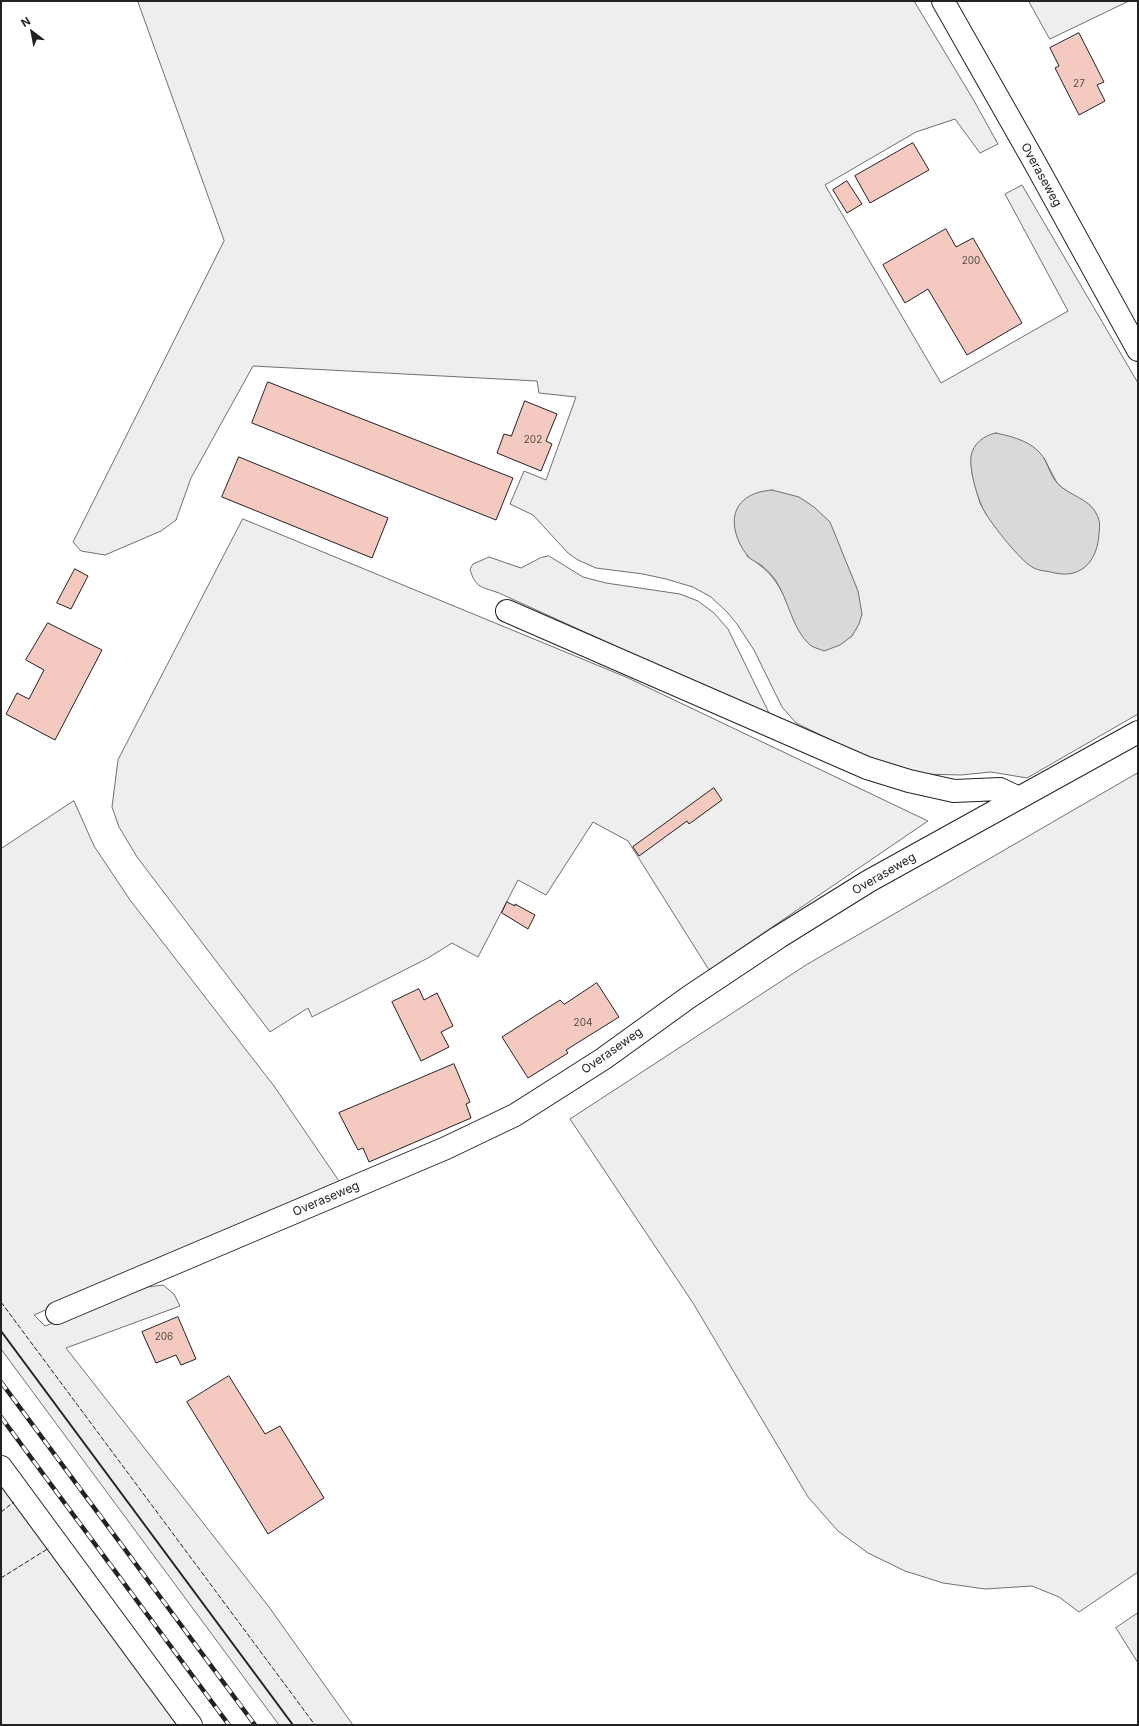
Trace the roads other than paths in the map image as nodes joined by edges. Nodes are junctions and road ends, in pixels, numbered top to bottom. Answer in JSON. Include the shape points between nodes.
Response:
{"nodes":[{"id":1,"x":943,"y":1,"type":"edge"},
{"id":2,"x":1138,"y":350,"type":"edge"},
{"id":3,"x":507,"y":611,"type":"dead end"},
{"id":4,"x":1138,"y":732,"type":"edge"},
{"id":5,"x":1019,"y":798,"type":"junction"},
{"id":6,"x":58,"y":1313,"type":"dead end"},
{"id":7,"x":1,"y":1467,"type":"edge"},
{"id":8,"x":192,"y":1725,"type":"edge"}],
"edges":[{"from":1,"to":2,"type":"street","name":"Overaseweg"},
{"from":3,"to":5,"type":"street","via":[[867,768],[954,791],[1000,789]]},
{"from":4,"to":5,"type":"street","name":"Overaseweg"},
{"from":5,"to":6,"type":"street","name":"Overaseweg","via":[[869,881],[779,937],[603,1059],[515,1116],[446,1148]]},
{"from":7,"to":8,"type":"street"}]}
